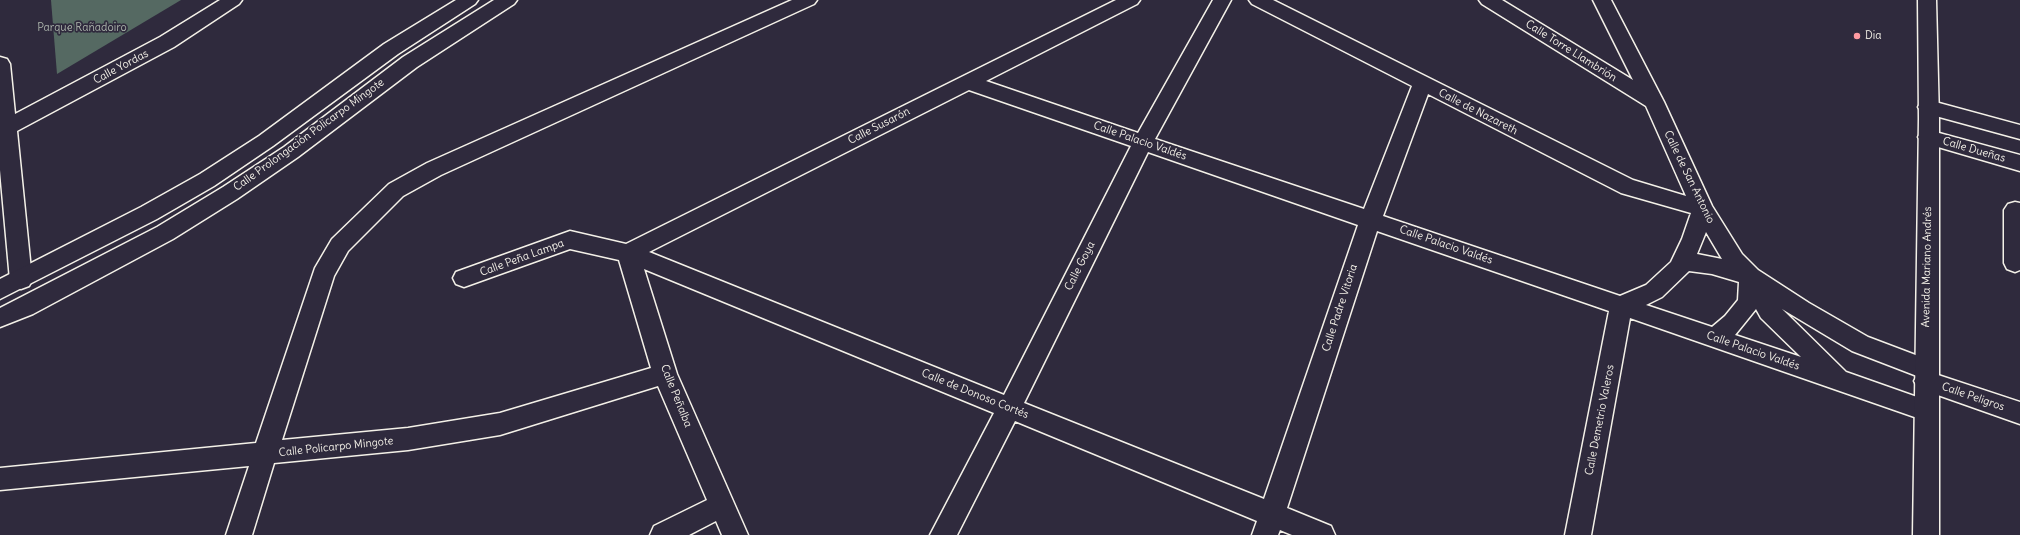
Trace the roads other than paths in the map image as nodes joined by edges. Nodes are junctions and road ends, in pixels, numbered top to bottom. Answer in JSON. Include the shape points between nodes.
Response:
{"nodes":[{"id":1,"x":233,"y":0,"type":"edge"},
{"id":2,"x":469,"y":0,"type":"edge"},
{"id":3,"x":508,"y":0,"type":"edge"},
{"id":4,"x":808,"y":0,"type":"edge"},
{"id":5,"x":1131,"y":0,"type":"edge"},
{"id":6,"x":1222,"y":0,"type":"edge"},
{"id":7,"x":1258,"y":0,"type":"edge"},
{"id":8,"x":1488,"y":0,"type":"edge"},
{"id":9,"x":1602,"y":0,"type":"edge"},
{"id":10,"x":1927,"y":0,"type":"edge"},
{"id":11,"x":0,"y":64,"type":"edge"},
{"id":12,"x":966,"y":82,"type":"junction"},
{"id":13,"x":1422,"y":84,"type":"junction"},
{"id":14,"x":1654,"y":102,"type":"junction"},
{"id":15,"x":1928,"y":107,"type":"junction"},
{"id":16,"x":3,"y":130,"type":"edge"},
{"id":17,"x":2020,"y":132,"type":"edge"},
{"id":18,"x":1928,"y":137,"type":"junction"},
{"id":19,"x":1143,"y":142,"type":"junction"},
{"id":20,"x":2020,"y":163,"type":"edge"},
{"id":21,"x":1703,"y":210,"type":"junction"},
{"id":22,"x":2020,"y":211,"type":"edge"},
{"id":23,"x":1370,"y":219,"type":"junction"},
{"id":24,"x":628,"y":254,"type":"junction"},
{"id":25,"x":1683,"y":261,"type":"junction"},
{"id":26,"x":2015,"y":263,"type":"dead end"},
{"id":27,"x":1750,"y":276,"type":"junction"},
{"id":28,"x":464,"y":278,"type":"dead end"},
{"id":29,"x":21,"y":280,"type":"junction"},
{"id":30,"x":0,"y":290,"type":"edge"},
{"id":31,"x":1621,"y":306,"type":"junction"},
{"id":32,"x":0,"y":318,"type":"edge"},
{"id":33,"x":1715,"y":338,"type":"junction"},
{"id":34,"x":665,"y":374,"type":"junction"},
{"id":35,"x":1926,"y":375,"type":"junction"},
{"id":36,"x":1842,"y":382,"type":"junction"},
{"id":37,"x":1009,"y":408,"type":"junction"},
{"id":38,"x":1926,"y":410,"type":"junction"},
{"id":39,"x":2020,"y":413,"type":"edge"},
{"id":40,"x":266,"y":454,"type":"junction"},
{"id":41,"x":0,"y":479,"type":"edge"},
{"id":42,"x":722,"y":505,"type":"junction"},
{"id":43,"x":1269,"y":525,"type":"edge"},
{"id":44,"x":239,"y":535,"type":"edge"},
{"id":45,"x":663,"y":535,"type":"edge"},
{"id":46,"x":735,"y":535,"type":"edge"},
{"id":47,"x":943,"y":535,"type":"edge"},
{"id":48,"x":1322,"y":535,"type":"edge"},
{"id":49,"x":1578,"y":535,"type":"edge"},
{"id":50,"x":1926,"y":535,"type":"edge"}],
"edges":[{"from":1,"to":16,"type":"street","name":"Calle Yordas","via":[[167,42]]},
{"from":2,"to":29,"type":"street","name":"Calle Prolongación Policarpo Mingote","via":[[391,48],[266,141],[207,180]]},
{"from":3,"to":32,"type":"street","name":"Calle Prolongación Policarpo Mingote","via":[[410,62],[291,152],[230,193],[165,233]]},
{"from":4,"to":40,"type":"street","via":[[442,166],[396,190],[340,245],[323,274]]},
{"from":5,"to":12,"type":"street","name":"Calle Susarón"},
{"from":6,"to":19,"type":"street","name":"Calle Goya"},
{"from":7,"to":13,"type":"street","name":"Calle de Nazareth"},
{"from":8,"to":14,"type":"street","name":"Calle Torre Llambrión"},
{"from":9,"to":14,"type":"street","name":"Calle de San Antonio"},
{"from":10,"to":15,"type":"street","name":"Avenida Mariano Andrés"},
{"from":11,"to":16,"type":"street"},
{"from":12,"to":19,"type":"street","name":"Calle Palacio Valdés"},
{"from":12,"to":24,"type":"street","name":"Calle Susarón"},
{"from":13,"to":21,"type":"street","name":"Calle de Nazareth","via":[[1628,187]]},
{"from":13,"to":23,"type":"street","name":"Calle Padre Vitoria"},
{"from":14,"to":21,"type":"street","name":"Calle de San Antonio"},
{"from":15,"to":17,"type":"street"},
{"from":15,"to":18,"type":"street","name":"Avenida Mariano Andrés"},
{"from":16,"to":29,"type":"street"},
{"from":18,"to":20,"type":"street","name":"Calle Dueñas"},
{"from":18,"to":35,"type":"street","name":"Avenida Mariano Andrés"},
{"from":19,"to":23,"type":"street","name":"Calle Palacio Valdés"},
{"from":19,"to":37,"type":"street","name":"Calle Goya"},
{"from":21,"to":25,"type":"street"},
{"from":21,"to":27,"type":"street","name":"Calle de San Antonio","via":[[1734,260]]},
{"from":22,"to":26,"type":"street","via":[[2015,210]]},
{"from":23,"to":31,"type":"street","name":"Calle Palacio Valdés"},
{"from":23,"to":43,"type":"street","name":"Calle Padre Vitoria"},
{"from":24,"to":28,"type":"street","name":"Calle Peña Lampa","via":[[570,240]]},
{"from":24,"to":34,"type":"street","name":"Calle Peñalba"},
{"from":24,"to":37,"type":"street","name":"Calle de Donoso Cortés"},
{"from":25,"to":27,"type":"street","via":[[1712,265]]},
{"from":25,"to":31,"type":"street","via":[[1654,291]]},
{"from":27,"to":33,"type":"street","via":[[1749,302],[1734,323]]},
{"from":27,"to":35,"type":"street","name":"Calle de San Antonio","via":[[1801,310],[1860,344]]},
{"from":27,"to":36,"type":"street","via":[[1769,311]]},
{"from":29,"to":30,"type":"street","name":"Calle Prolongación Policarpo Mingote"},
{"from":31,"to":33,"type":"street","name":"Calle Palacio Valdés"},
{"from":31,"to":49,"type":"street","name":"Calle Demetrio Valeros"},
{"from":33,"to":36,"type":"street","name":"Calle Palacio Valdés"},
{"from":34,"to":40,"type":"street","name":"Calle Policarpo Mingote","via":[[500,424],[408,439]]},
{"from":34,"to":42,"type":"street","name":"Calle Peñalba"},
{"from":35,"to":38,"type":"street","name":"Avenida Mariano Andrés"},
{"from":35,"to":39,"type":"street","name":"Calle Peligros"},
{"from":36,"to":38,"type":"street","name":"Calle Palacio Valdés"},
{"from":37,"to":43,"type":"street","name":"Calle de Donoso Cortés"},
{"from":37,"to":47,"type":"street","name":"Calle Goya"},
{"from":38,"to":50,"type":"street","name":"Avenida Mariano Andrés"},
{"from":40,"to":41,"type":"street","name":"Calle Policarpo Mingote"},
{"from":40,"to":44,"type":"street"},
{"from":42,"to":45,"type":"street"},
{"from":42,"to":46,"type":"street","name":"Calle Peñalba"},
{"from":43,"to":48,"type":"street","name":"Calle de Donoso Cortés"}]}
